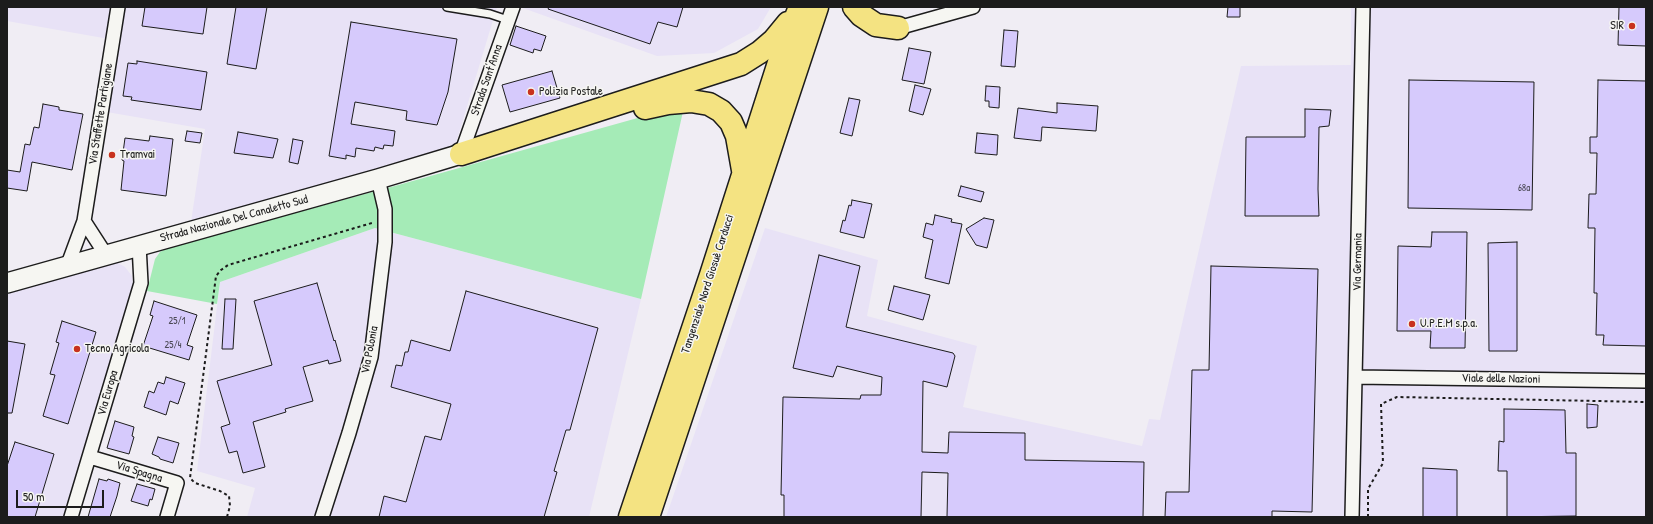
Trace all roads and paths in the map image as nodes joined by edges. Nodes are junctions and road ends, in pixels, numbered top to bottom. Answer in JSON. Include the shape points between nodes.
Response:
{"nodes":[{"id":1,"x":118,"y":7,"type":"edge"},
{"id":2,"x":447,"y":7,"type":"edge"},
{"id":3,"x":513,"y":7,"type":"edge"},
{"id":4,"x":854,"y":7,"type":"edge"},
{"id":5,"x":973,"y":7,"type":"edge"},
{"id":6,"x":1363,"y":7,"type":"edge"},
{"id":7,"x":805,"y":8,"type":"edge"},
{"id":8,"x":508,"y":20,"type":"junction"},
{"id":9,"x":898,"y":28,"type":"joint"},
{"id":10,"x":792,"y":54,"type":"junction"},
{"id":11,"x":461,"y":154,"type":"junction"},
{"id":12,"x":744,"y":175,"type":"junction"},
{"id":13,"x":378,"y":179,"type":"junction"},
{"id":14,"x":385,"y":219,"type":"junction"},
{"id":15,"x":84,"y":221,"type":"junction"},
{"id":16,"x":139,"y":245,"type":"junction"},
{"id":17,"x":106,"y":255,"type":"junction"},
{"id":18,"x":67,"y":267,"type":"junction"},
{"id":19,"x":7,"y":283,"type":"edge"},
{"id":20,"x":1355,"y":377,"type":"junction"},
{"id":21,"x":1646,"y":381,"type":"edge"},
{"id":22,"x":1646,"y":402,"type":"edge"},
{"id":23,"x":90,"y":457,"type":"junction"},
{"id":24,"x":71,"y":517,"type":"edge"},
{"id":25,"x":167,"y":517,"type":"edge"},
{"id":26,"x":227,"y":517,"type":"edge"},
{"id":27,"x":322,"y":517,"type":"edge"},
{"id":28,"x":630,"y":517,"type":"edge"},
{"id":29,"x":648,"y":517,"type":"edge"},
{"id":30,"x":1352,"y":517,"type":"edge"},
{"id":31,"x":1368,"y":517,"type":"edge"}],
"edges":[{"from":1,"to":15,"type":"street","name":"Via Staffette Partigiane"},
{"from":2,"to":8,"type":"lane","via":[[490,14]]},
{"from":3,"to":8,"type":"street","name":"Strada Sant'Anna"},
{"from":4,"to":9,"type":"highway","via":[[876,25]]},
{"from":5,"to":9,"type":"street"},
{"from":6,"to":20,"type":"street","name":"Via Germania"},
{"from":7,"to":10,"type":"highway"},
{"from":7,"to":11,"type":"highway","via":[[774,40],[741,64]]},
{"from":8,"to":11,"type":"street","name":"Strada Sant'Anna"},
{"from":10,"to":12,"type":"highway","name":"Tangenziale Nord Giosuè Carducci"},
{"from":10,"to":29,"type":"highway","name":"Tangenziale Nord Giosuè Carducci"},
{"from":11,"to":12,"type":"highway","via":[[668,102],[691,101],[709,104],[721,111],[731,122],[737,136]]},
{"from":11,"to":13,"type":"main road","name":"Strada Nazionale Del Canaletto Sud"},
{"from":12,"to":28,"type":"highway","name":"Tangenziale Nord Giosuè Carducci"},
{"from":13,"to":14,"type":"street","name":"Via Polonia"},
{"from":13,"to":16,"type":"main road","name":"Strada Nazionale Del Canaletto Sud"},
{"from":14,"to":26,"type":"path","via":[[228,265],[216,276],[190,478],[195,483],[229,496]]},
{"from":14,"to":27,"type":"street","name":"Via Polonia","via":[[385,242],[371,357]]},
{"from":15,"to":17,"type":"street"},
{"from":15,"to":18,"type":"street","name":"Via Staffette Partigiane"},
{"from":16,"to":17,"type":"main road","name":"Strada Nazionale Del Canaletto Sud"},
{"from":16,"to":23,"type":"street","name":"Via Europa","via":[[141,283]]},
{"from":17,"to":18,"type":"main road","name":"Strada Nazionale Del Canaletto Sud"},
{"from":18,"to":19,"type":"main road","name":"Strada Nazionale Del Canaletto Sud"},
{"from":20,"to":21,"type":"street","name":"Viale delle Nazioni"},
{"from":20,"to":30,"type":"street","name":"Via Germania"},
{"from":22,"to":31,"type":"path","via":[[1397,397],[1381,404],[1382,463],[1368,490]]},
{"from":23,"to":24,"type":"street","name":"Via Europa"},
{"from":23,"to":25,"type":"street","name":"Via Spagna","via":[[177,483]]}]}
